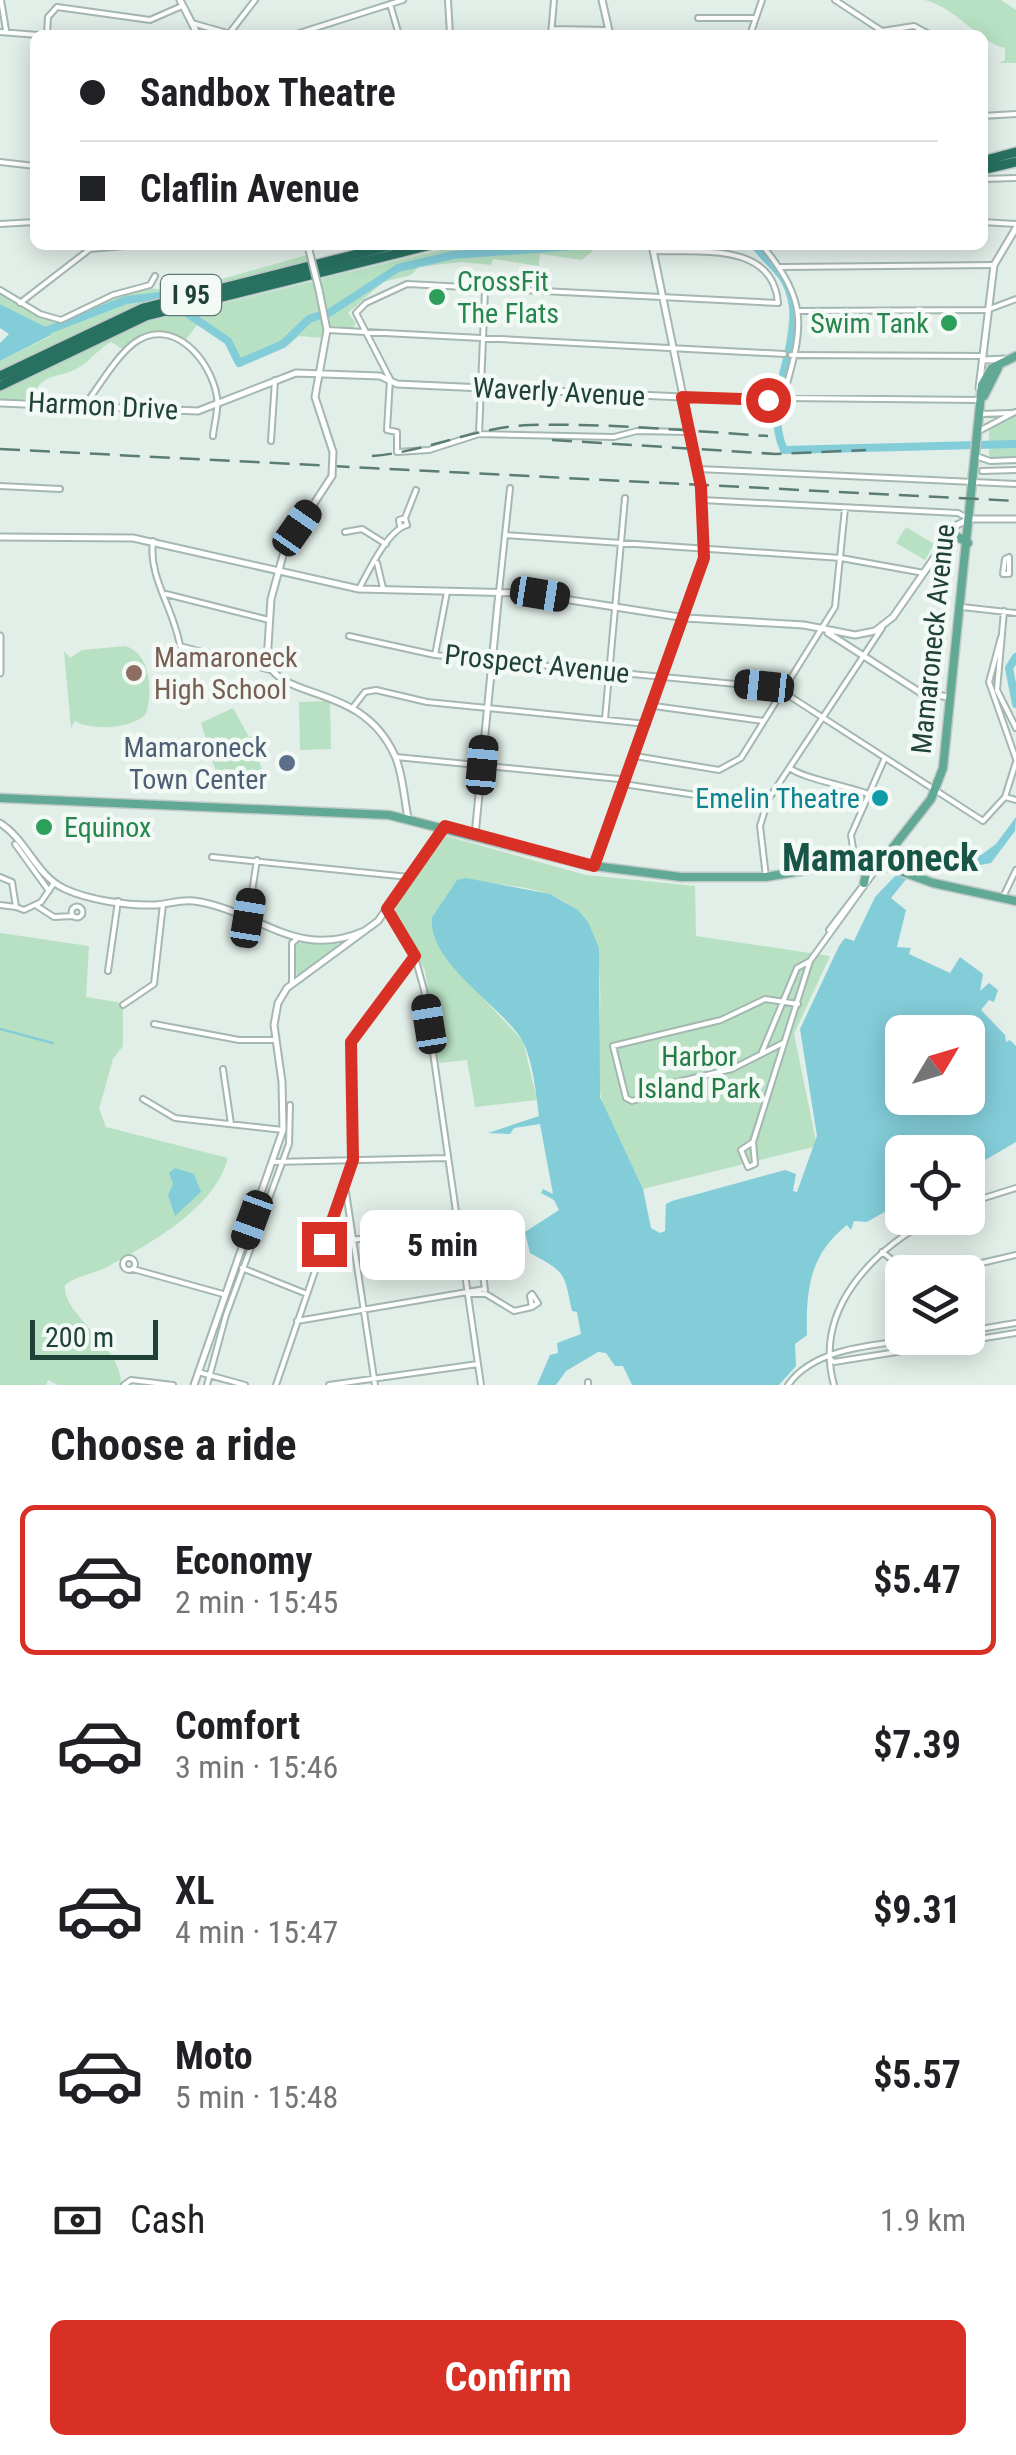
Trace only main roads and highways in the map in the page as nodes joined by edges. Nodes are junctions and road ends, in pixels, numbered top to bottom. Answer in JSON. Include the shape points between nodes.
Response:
{"nodes":[{"id":1,"x":1016,"y":152,"type":"edge"},
{"id":2,"x":988,"y":159,"type":"edge"},
{"id":3,"x":1016,"y":162,"type":"edge"},
{"id":4,"x":988,"y":169,"type":"edge"},
{"id":5,"x":374,"y":250,"type":"edge"},
{"id":6,"x":411,"y":250,"type":"edge"},
{"id":7,"x":1014,"y":357,"type":"edge"},
{"id":8,"x":0,"y":376,"type":"edge"},
{"id":9,"x":0,"y":386,"type":"edge"},
{"id":10,"x":951,"y":533,"type":"road end"},
{"id":11,"x":968,"y":544,"type":"junction"},
{"id":12,"x":0,"y":798,"type":"edge"},
{"id":13,"x":855,"y":862,"type":"junction"},
{"id":14,"x":880,"y":864,"type":"junction"},
{"id":15,"x":864,"y":883,"type":"road end"},
{"id":16,"x":1016,"y":900,"type":"edge"}],
"edges":[{"from":1,"to":2,"type":"highway"},
{"from":3,"to":4,"type":"highway"},
{"from":5,"to":8,"type":"highway","number":"I 95","via":[[142,308]]},
{"from":6,"to":9,"type":"highway","number":"I 95","via":[[146,316]]},
{"from":7,"to":11,"type":"main road","name":"Mamaroneck Avenue","via":[[987,364]]},
{"from":10,"to":11,"type":"main road"},
{"from":11,"to":14,"type":"main road","name":"Mamaroneck Avenue","via":[[946,752],[934,792]]},
{"from":12,"to":13,"type":"main road","via":[[408,818],[594,866],[681,877],[766,877]]},
{"from":13,"to":14,"type":"main road"},
{"from":13,"to":15,"type":"main road","via":[[866,874]]},
{"from":14,"to":16,"type":"main road"}]}
